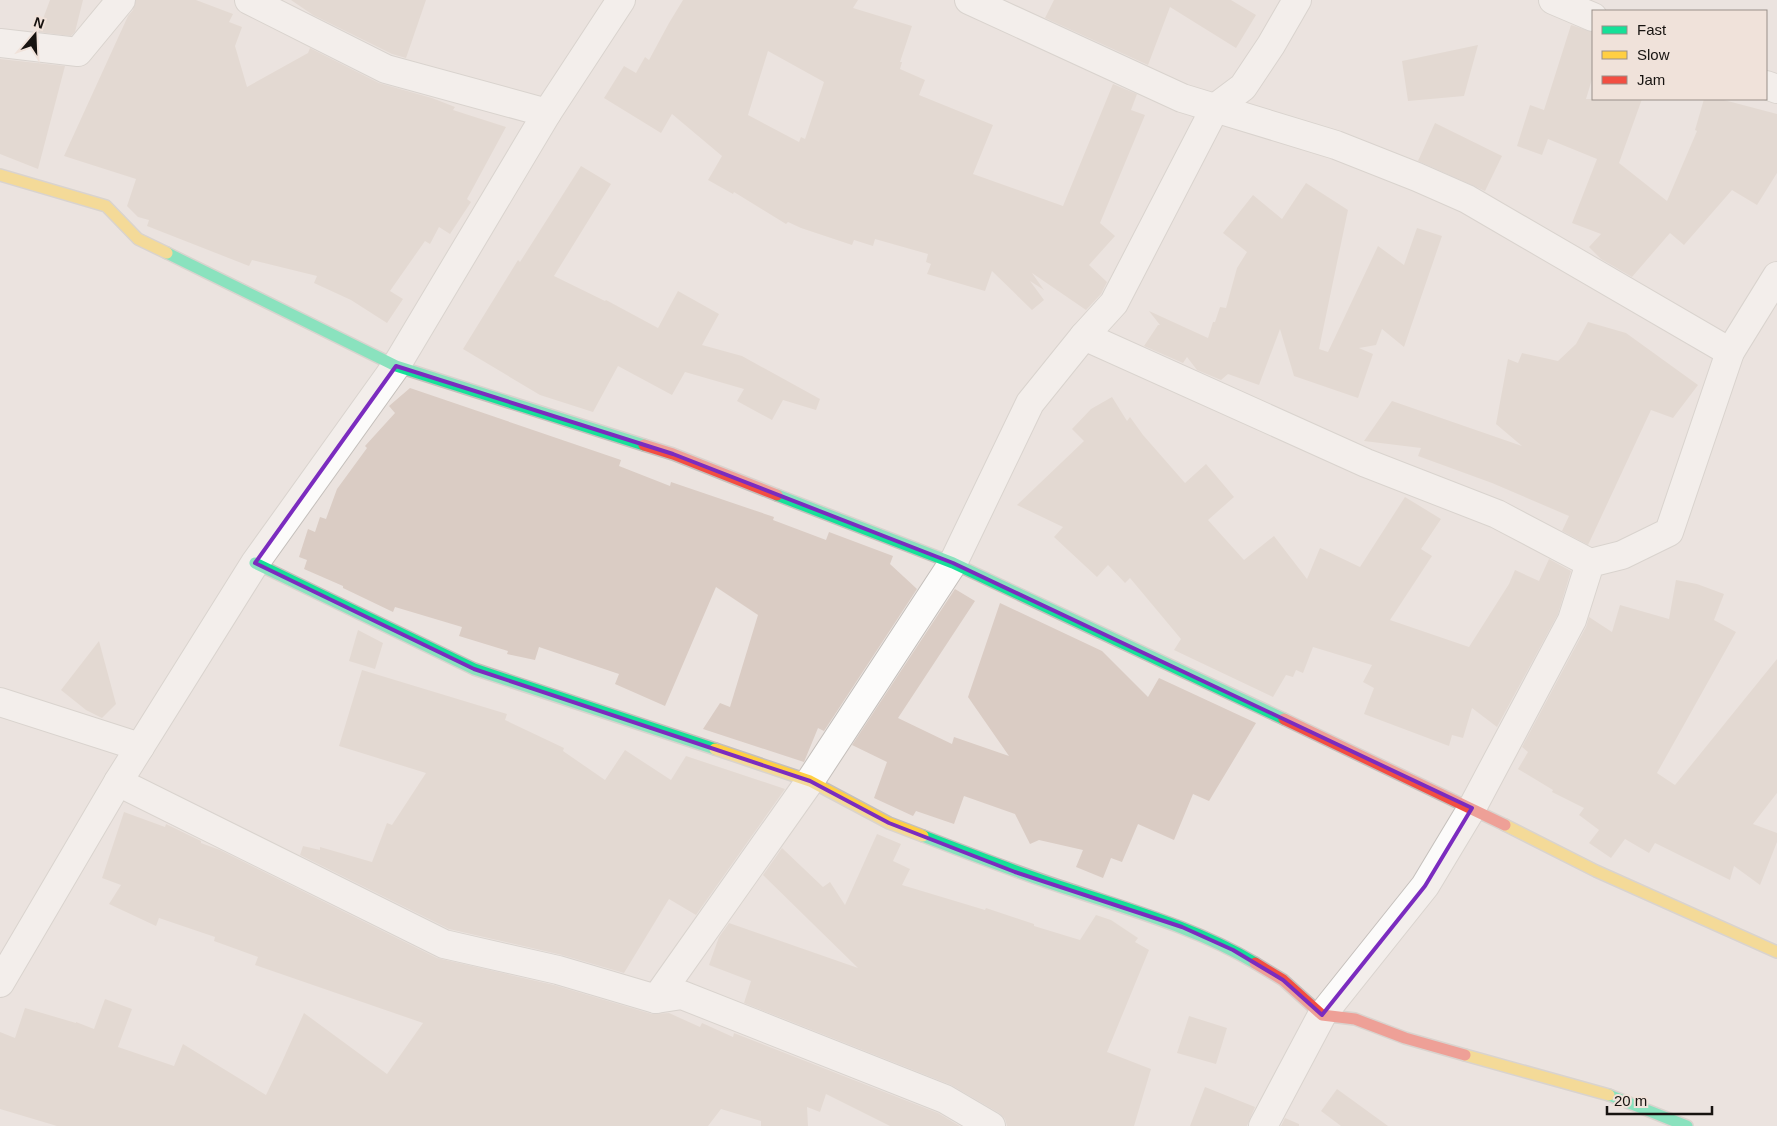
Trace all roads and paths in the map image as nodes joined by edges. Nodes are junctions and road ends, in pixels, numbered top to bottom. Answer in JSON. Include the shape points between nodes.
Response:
{"nodes":[{"id":1,"x":121,"y":0,"type":"edge"},
{"id":2,"x":248,"y":0,"type":"edge"},
{"id":3,"x":621,"y":0,"type":"edge"},
{"id":4,"x":969,"y":0,"type":"edge"},
{"id":5,"x":1297,"y":0,"type":"edge"},
{"id":6,"x":1553,"y":0,"type":"edge"},
{"id":7,"x":1592,"y":17,"type":"edge"},
{"id":8,"x":0,"y":43,"type":"edge"},
{"id":9,"x":1215,"y":108,"type":"junction"},
{"id":10,"x":547,"y":113,"type":"junction"},
{"id":11,"x":0,"y":175,"type":"edge"},
{"id":12,"x":1777,"y":276,"type":"edge"},
{"id":13,"x":1084,"y":336,"type":"junction"},
{"id":14,"x":1730,"y":352,"type":"junction"},
{"id":15,"x":396,"y":366,"type":"junction"},
{"id":16,"x":255,"y":563,"type":"junction"},
{"id":17,"x":953,"y":563,"type":"junction"},
{"id":18,"x":1590,"y":563,"type":"junction"},
{"id":19,"x":0,"y":702,"type":"edge"},
{"id":20,"x":140,"y":747,"type":"junction"},
{"id":21,"x":810,"y":781,"type":"junction"},
{"id":22,"x":118,"y":782,"type":"junction"},
{"id":23,"x":1472,"y":808,"type":"junction"},
{"id":24,"x":1777,"y":952,"type":"edge"},
{"id":25,"x":0,"y":982,"type":"edge"},
{"id":26,"x":656,"y":998,"type":"junction"},
{"id":27,"x":1322,"y":1015,"type":"junction"},
{"id":28,"x":991,"y":1126,"type":"edge"},
{"id":29,"x":1263,"y":1126,"type":"edge"},
{"id":30,"x":1687,"y":1126,"type":"edge"}],
"edges":[{"from":1,"to":8,"type":"street","via":[[78,52]]},
{"from":2,"to":10,"type":"street","via":[[386,69]]},
{"from":3,"to":10,"type":"street"},
{"from":4,"to":9,"type":"street","via":[[1182,98]]},
{"from":5,"to":9,"type":"street","via":[[1243,87]]},
{"from":6,"to":7,"type":"street"},
{"from":9,"to":13,"type":"street","via":[[1114,303]]},
{"from":9,"to":14,"type":"street","via":[[1336,145],[1467,199]]},
{"from":10,"to":15,"type":"street"},
{"from":11,"to":15,"type":"street","via":[[106,206],[138,240]]},
{"from":12,"to":14,"type":"street"},
{"from":13,"to":17,"type":"street","via":[[1030,403]]},
{"from":13,"to":18,"type":"street","via":[[1366,463],[1498,514]]},
{"from":14,"to":18,"type":"street","via":[[1669,532],[1622,555]]},
{"from":15,"to":16,"type":"street"},
{"from":15,"to":17,"type":"street","via":[[673,454]]},
{"from":16,"to":20,"type":"street"},
{"from":16,"to":21,"type":"street","via":[[474,669]]},
{"from":17,"to":21,"type":"street"},
{"from":17,"to":23,"type":"street"},
{"from":18,"to":23,"type":"street","via":[[1572,620]]},
{"from":19,"to":20,"type":"street"},
{"from":20,"to":22,"type":"street"},
{"from":21,"to":26,"type":"street"},
{"from":21,"to":27,"type":"street","via":[[889,823],[1015,872],[1182,928],[1233,950],[1283,980]]},
{"from":22,"to":25,"type":"street"},
{"from":22,"to":26,"type":"street","via":[[444,944],[558,970]]},
{"from":23,"to":24,"type":"street","via":[[1596,871]]},
{"from":23,"to":27,"type":"street","via":[[1425,886]]},
{"from":26,"to":28,"type":"street","via":[[682,995],[945,1099]]},
{"from":27,"to":29,"type":"street"},
{"from":27,"to":30,"type":"street","via":[[1355,1020],[1405,1038],[1606,1094]]}]}
